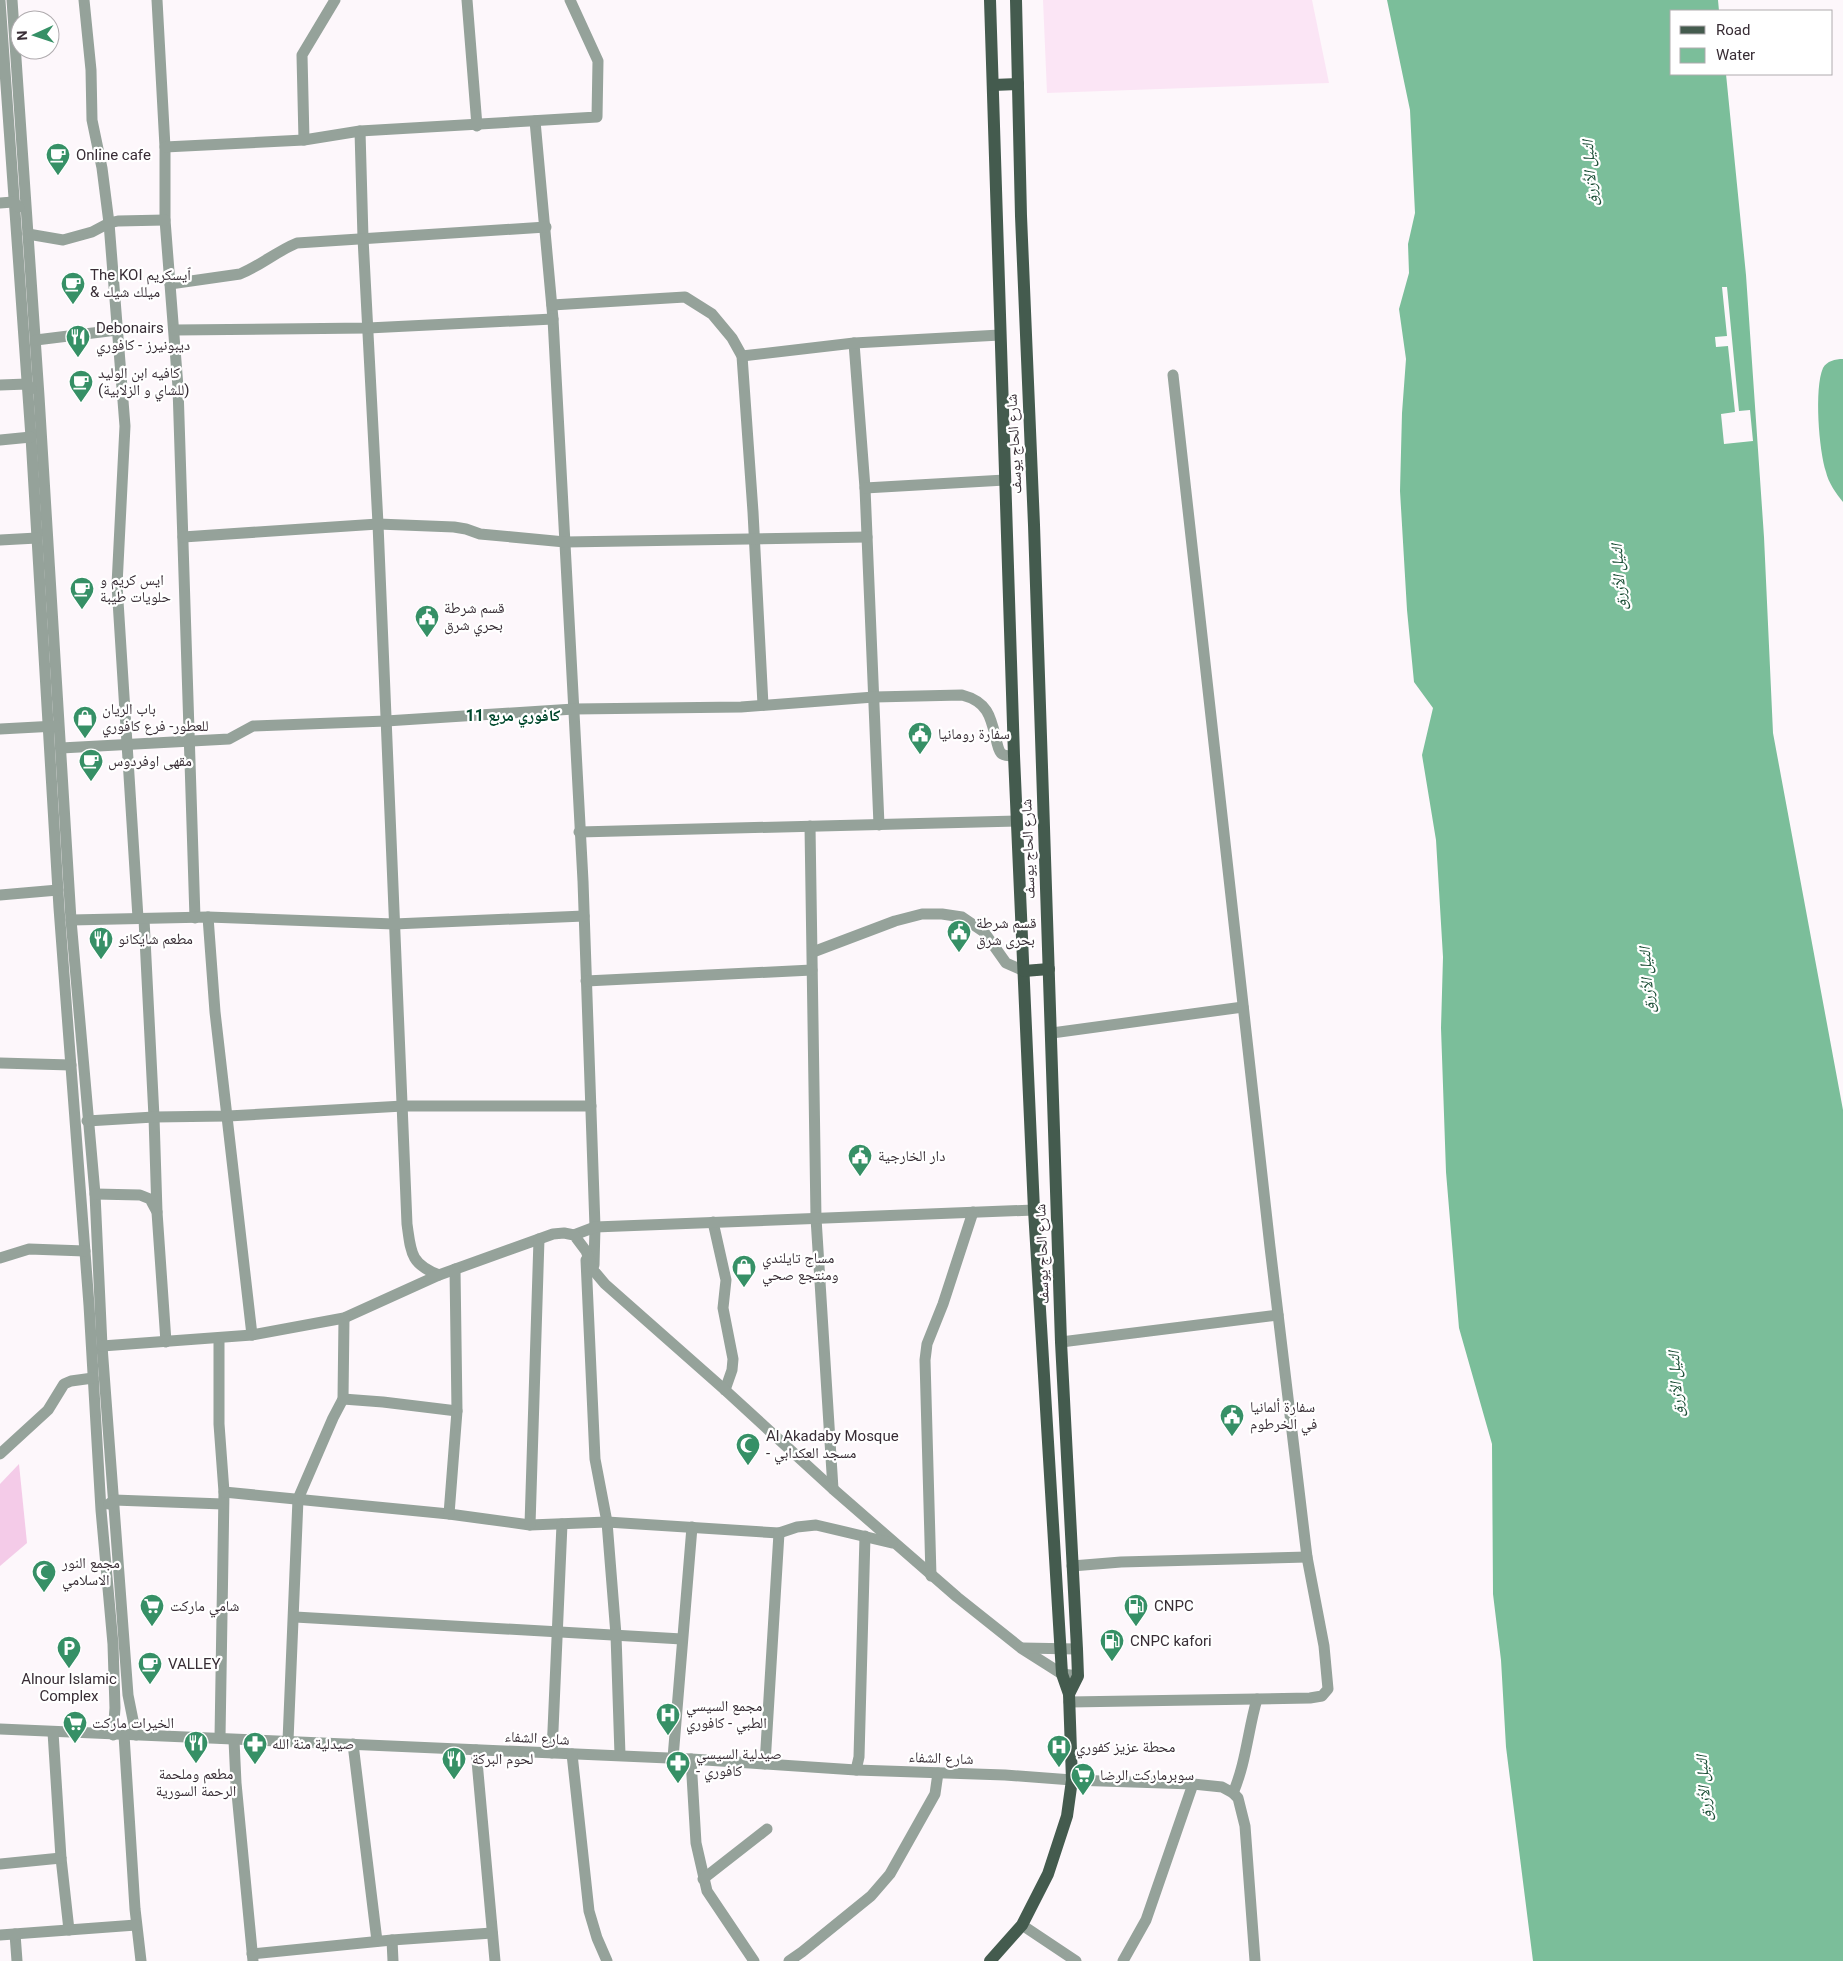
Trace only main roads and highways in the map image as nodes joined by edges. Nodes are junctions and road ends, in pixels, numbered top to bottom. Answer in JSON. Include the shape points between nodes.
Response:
{"nodes":[{"id":1,"x":990,"y":0,"type":"edge"},
{"id":2,"x":1016,"y":0,"type":"edge"},
{"id":3,"x":1018,"y":84,"type":"junction"},
{"id":4,"x":993,"y":85,"type":"junction"},
{"id":5,"x":1049,"y":969,"type":"junction"},
{"id":6,"x":1024,"y":971,"type":"junction"},
{"id":7,"x":1069,"y":1698,"type":"junction"},
{"id":8,"x":990,"y":1961,"type":"edge"}],
"edges":[{"from":1,"to":4,"type":"main road","name":"شارع الحاج يوسف"},
{"from":2,"to":3,"type":"main road","name":"شارع الحاج يوسف"},
{"from":3,"to":4,"type":"main road"},
{"from":3,"to":5,"type":"main road","name":"شارع الحاج يوسف"},
{"from":4,"to":6,"type":"main road","name":"شارع الحاج يوسف"},
{"from":5,"to":6,"type":"main road"},
{"from":5,"to":7,"type":"main road","name":"شارع الحاج يوسف","via":[[1061,1342],[1078,1649],[1078,1676]]},
{"from":6,"to":7,"type":"main road","name":"شارع الحاج يوسف","via":[[1049,1481],[1062,1674]]},
{"from":7,"to":8,"type":"main road","name":"شارع الحاج يوسف","via":[[1072,1780],[1067,1816],[1056,1854],[1022,1925]]}]}
